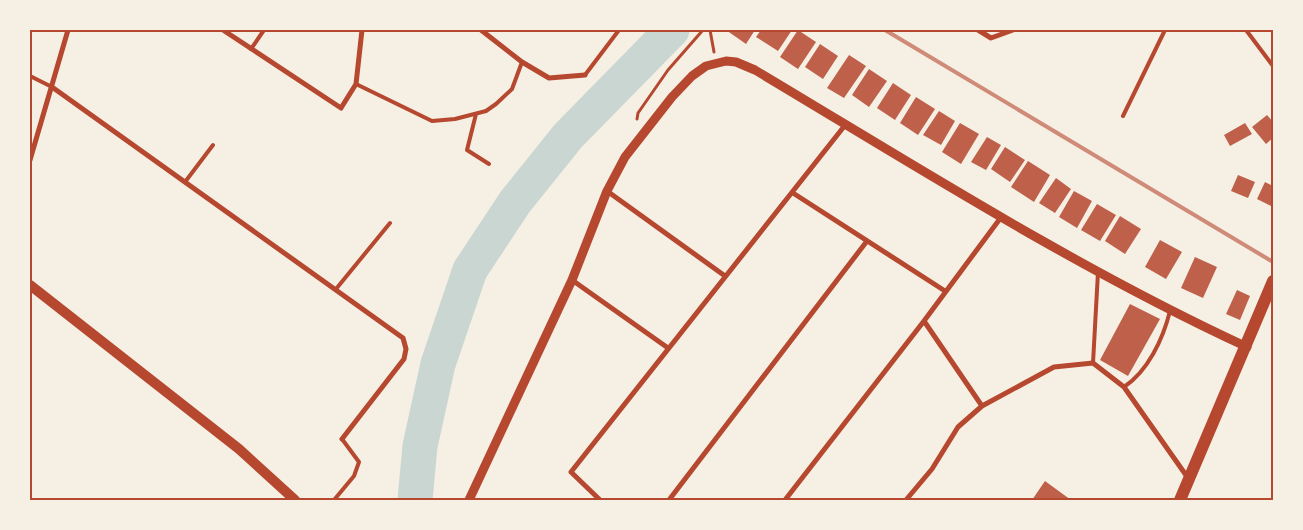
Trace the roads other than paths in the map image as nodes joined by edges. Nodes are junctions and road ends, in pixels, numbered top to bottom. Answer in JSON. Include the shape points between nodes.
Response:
{"nodes":[{"id":1,"x":68,"y":30,"type":"edge"},
{"id":2,"x":223,"y":30,"type":"edge"},
{"id":3,"x":264,"y":30,"type":"edge"},
{"id":4,"x":362,"y":30,"type":"edge"},
{"id":5,"x":481,"y":30,"type":"edge"},
{"id":6,"x":619,"y":30,"type":"edge"},
{"id":7,"x":978,"y":30,"type":"edge"},
{"id":8,"x":1012,"y":30,"type":"edge"},
{"id":9,"x":1165,"y":30,"type":"edge"},
{"id":10,"x":1246,"y":30,"type":"edge"},
{"id":11,"x":251,"y":49,"type":"junction"},
{"id":12,"x":522,"y":62,"type":"junction"},
{"id":13,"x":1273,"y":66,"type":"edge"},
{"id":14,"x":585,"y":75,"type":"joint"},
{"id":15,"x":30,"y":76,"type":"edge"},
{"id":16,"x":356,"y":84,"type":"junction"},
{"id":17,"x":52,"y":87,"type":"junction"},
{"id":18,"x":476,"y":114,"type":"junction"},
{"id":19,"x":1123,"y":116,"type":"dead end"},
{"id":20,"x":846,"y":124,"type":"junction"},
{"id":21,"x":213,"y":145,"type":"dead end"},
{"id":22,"x":30,"y":160,"type":"edge"},
{"id":23,"x":489,"y":164,"type":"dead end"},
{"id":24,"x":185,"y":182,"type":"junction"},
{"id":25,"x":607,"y":191,"type":"junction"},
{"id":26,"x":793,"y":193,"type":"junction"},
{"id":27,"x":1002,"y":216,"type":"junction"},
{"id":28,"x":390,"y":223,"type":"dead end"},
{"id":29,"x":867,"y":240,"type":"junction"},
{"id":30,"x":1098,"y":272,"type":"junction"},
{"id":31,"x":726,"y":276,"type":"junction"},
{"id":32,"x":572,"y":280,"type":"junction"},
{"id":33,"x":1273,"y":281,"type":"edge"},
{"id":34,"x":30,"y":285,"type":"edge"},
{"id":35,"x":336,"y":289,"type":"junction"},
{"id":36,"x":945,"y":291,"type":"junction"},
{"id":37,"x":1270,"y":297,"type":"edge"},
{"id":38,"x":1170,"y":311,"type":"junction"},
{"id":39,"x":924,"y":321,"type":"junction"},
{"id":40,"x":1246,"y":347,"type":"junction"},
{"id":41,"x":668,"y":348,"type":"junction"},
{"id":42,"x":1092,"y":363,"type":"junction"},
{"id":43,"x":1124,"y":387,"type":"junction"},
{"id":44,"x":982,"y":406,"type":"junction"},
{"id":45,"x":342,"y":439,"type":"joint"},
{"id":46,"x":1190,"y":480,"type":"junction"},
{"id":47,"x":294,"y":500,"type":"edge"},
{"id":48,"x":334,"y":500,"type":"edge"},
{"id":49,"x":469,"y":500,"type":"edge"},
{"id":50,"x":600,"y":500,"type":"edge"},
{"id":51,"x":669,"y":500,"type":"edge"},
{"id":52,"x":785,"y":500,"type":"edge"},
{"id":53,"x":906,"y":500,"type":"edge"},
{"id":54,"x":1180,"y":500,"type":"edge"}],
"edges":[{"from":1,"to":17,"type":"street"},
{"from":2,"to":11,"type":"street"},
{"from":3,"to":11,"type":"lane"},
{"from":4,"to":16,"type":"street"},
{"from":5,"to":12,"type":"street"},
{"from":6,"to":14,"type":"lane"},
{"from":7,"to":8,"type":"street","via":[[991,38]]},
{"from":9,"to":19,"type":"lane"},
{"from":10,"to":13,"type":"lane"},
{"from":11,"to":16,"type":"street","via":[[341,108]]},
{"from":12,"to":14,"type":"street","via":[[549,78]]},
{"from":12,"to":18,"type":"lane","via":[[512,89],[486,111]]},
{"from":15,"to":17,"type":"lane"},
{"from":16,"to":18,"type":"lane","via":[[432,121]]},
{"from":17,"to":22,"type":"street"},
{"from":17,"to":24,"type":"street"},
{"from":18,"to":23,"type":"lane","via":[[467,150]]},
{"from":20,"to":25,"type":"street","via":[[755,70],[736,62],[716,62],[692,76],[667,103],[625,157]]},
{"from":20,"to":26,"type":"street"},
{"from":20,"to":27,"type":"street"},
{"from":21,"to":24,"type":"lane"},
{"from":24,"to":35,"type":"street"},
{"from":25,"to":31,"type":"street"},
{"from":25,"to":32,"type":"street"},
{"from":26,"to":29,"type":"street"},
{"from":26,"to":31,"type":"street"},
{"from":27,"to":30,"type":"street"},
{"from":27,"to":36,"type":"street"},
{"from":28,"to":35,"type":"lane"},
{"from":29,"to":36,"type":"street"},
{"from":29,"to":51,"type":"street"},
{"from":30,"to":38,"type":"street"},
{"from":30,"to":42,"type":"lane"},
{"from":31,"to":41,"type":"street"},
{"from":32,"to":41,"type":"street"},
{"from":32,"to":49,"type":"street"},
{"from":33,"to":37,"type":"main road"},
{"from":34,"to":47,"type":"main road","via":[[239,449]]},
{"from":35,"to":45,"type":"street","via":[[402,338],[406,349],[404,359]]},
{"from":36,"to":39,"type":"street"},
{"from":37,"to":40,"type":"main road"},
{"from":38,"to":40,"type":"street"},
{"from":38,"to":43,"type":"lane","via":[[1165,330],[1139,377]]},
{"from":39,"to":44,"type":"street"},
{"from":39,"to":52,"type":"street"},
{"from":40,"to":46,"type":"main road"},
{"from":41,"to":50,"type":"street","via":[[571,472]]},
{"from":42,"to":43,"type":"street"},
{"from":42,"to":44,"type":"street","via":[[1054,367]]},
{"from":43,"to":46,"type":"street"},
{"from":44,"to":53,"type":"street","via":[[958,426],[932,469]]},
{"from":45,"to":48,"type":"lane","via":[[359,462],[354,476]]},
{"from":46,"to":54,"type":"main road"}]}
